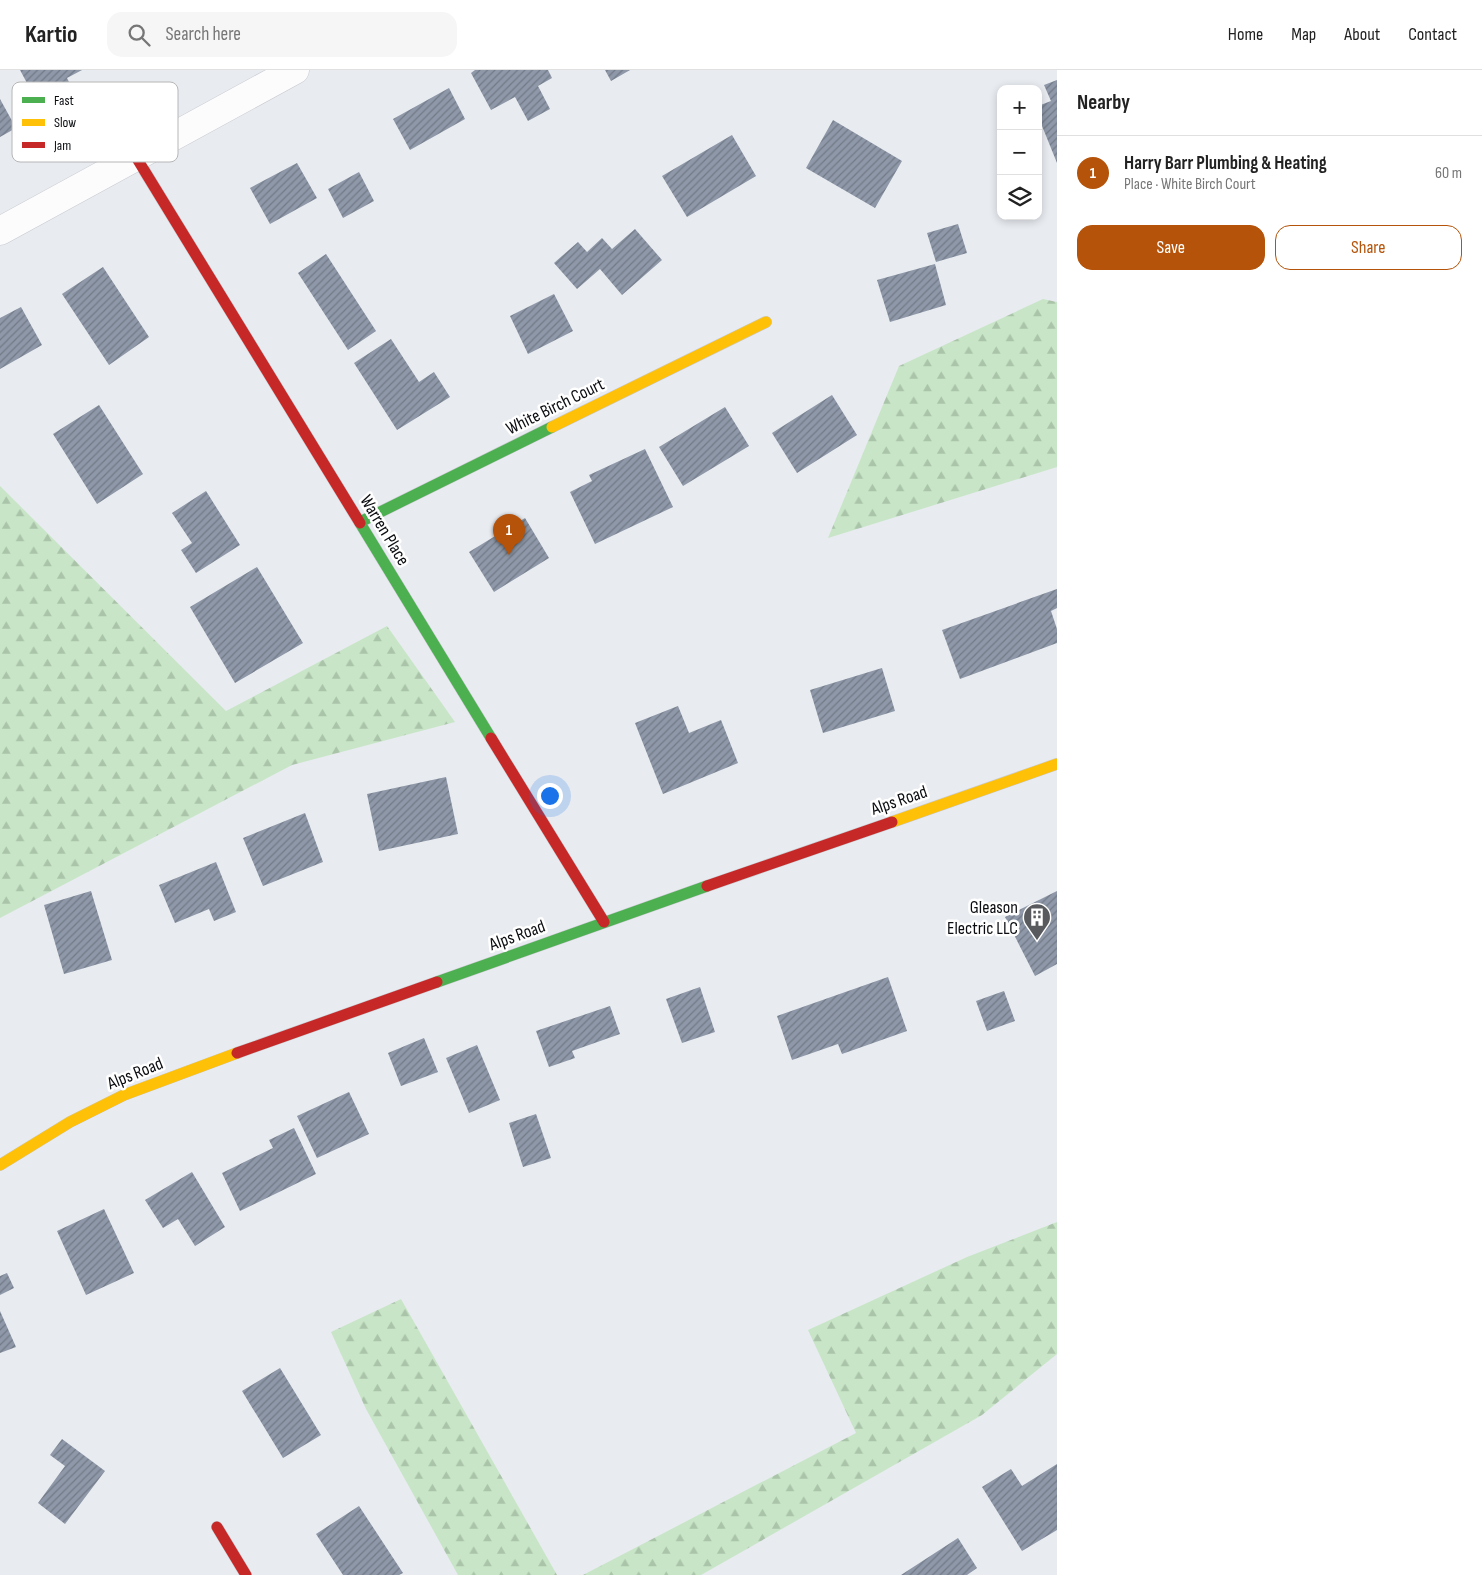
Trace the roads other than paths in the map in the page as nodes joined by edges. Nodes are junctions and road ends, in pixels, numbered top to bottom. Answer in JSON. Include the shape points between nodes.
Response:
{"nodes":[{"id":1,"x":295,"y":70,"type":"edge"},
{"id":2,"x":178,"y":134,"type":"edge"},
{"id":3,"x":127,"y":162,"type":"edge"},
{"id":4,"x":139,"y":162,"type":"edge"},
{"id":5,"x":0,"y":231,"type":"edge"},
{"id":6,"x":766,"y":322,"type":"dead end"},
{"id":7,"x":360,"y":522,"type":"junction"},
{"id":8,"x":1057,"y":764,"type":"edge"},
{"id":9,"x":604,"y":922,"type":"junction"},
{"id":10,"x":0,"y":1165,"type":"edge"},
{"id":11,"x":218,"y":1527,"type":"dead end"},
{"id":12,"x":246,"y":1575,"type":"edge"}],
"edges":[{"from":1,"to":2,"type":"street"},
{"from":3,"to":5,"type":"street"},
{"from":4,"to":7,"type":"street","name":"Warren Place"},
{"from":6,"to":7,"type":"street","name":"White Birch Court"},
{"from":7,"to":9,"type":"street","name":"Warren Place"},
{"from":8,"to":9,"type":"street","name":"Alps Road"},
{"from":9,"to":10,"type":"street","name":"Alps Road","via":[[124,1095],[70,1122]]},
{"from":11,"to":12,"type":"street"}]}
